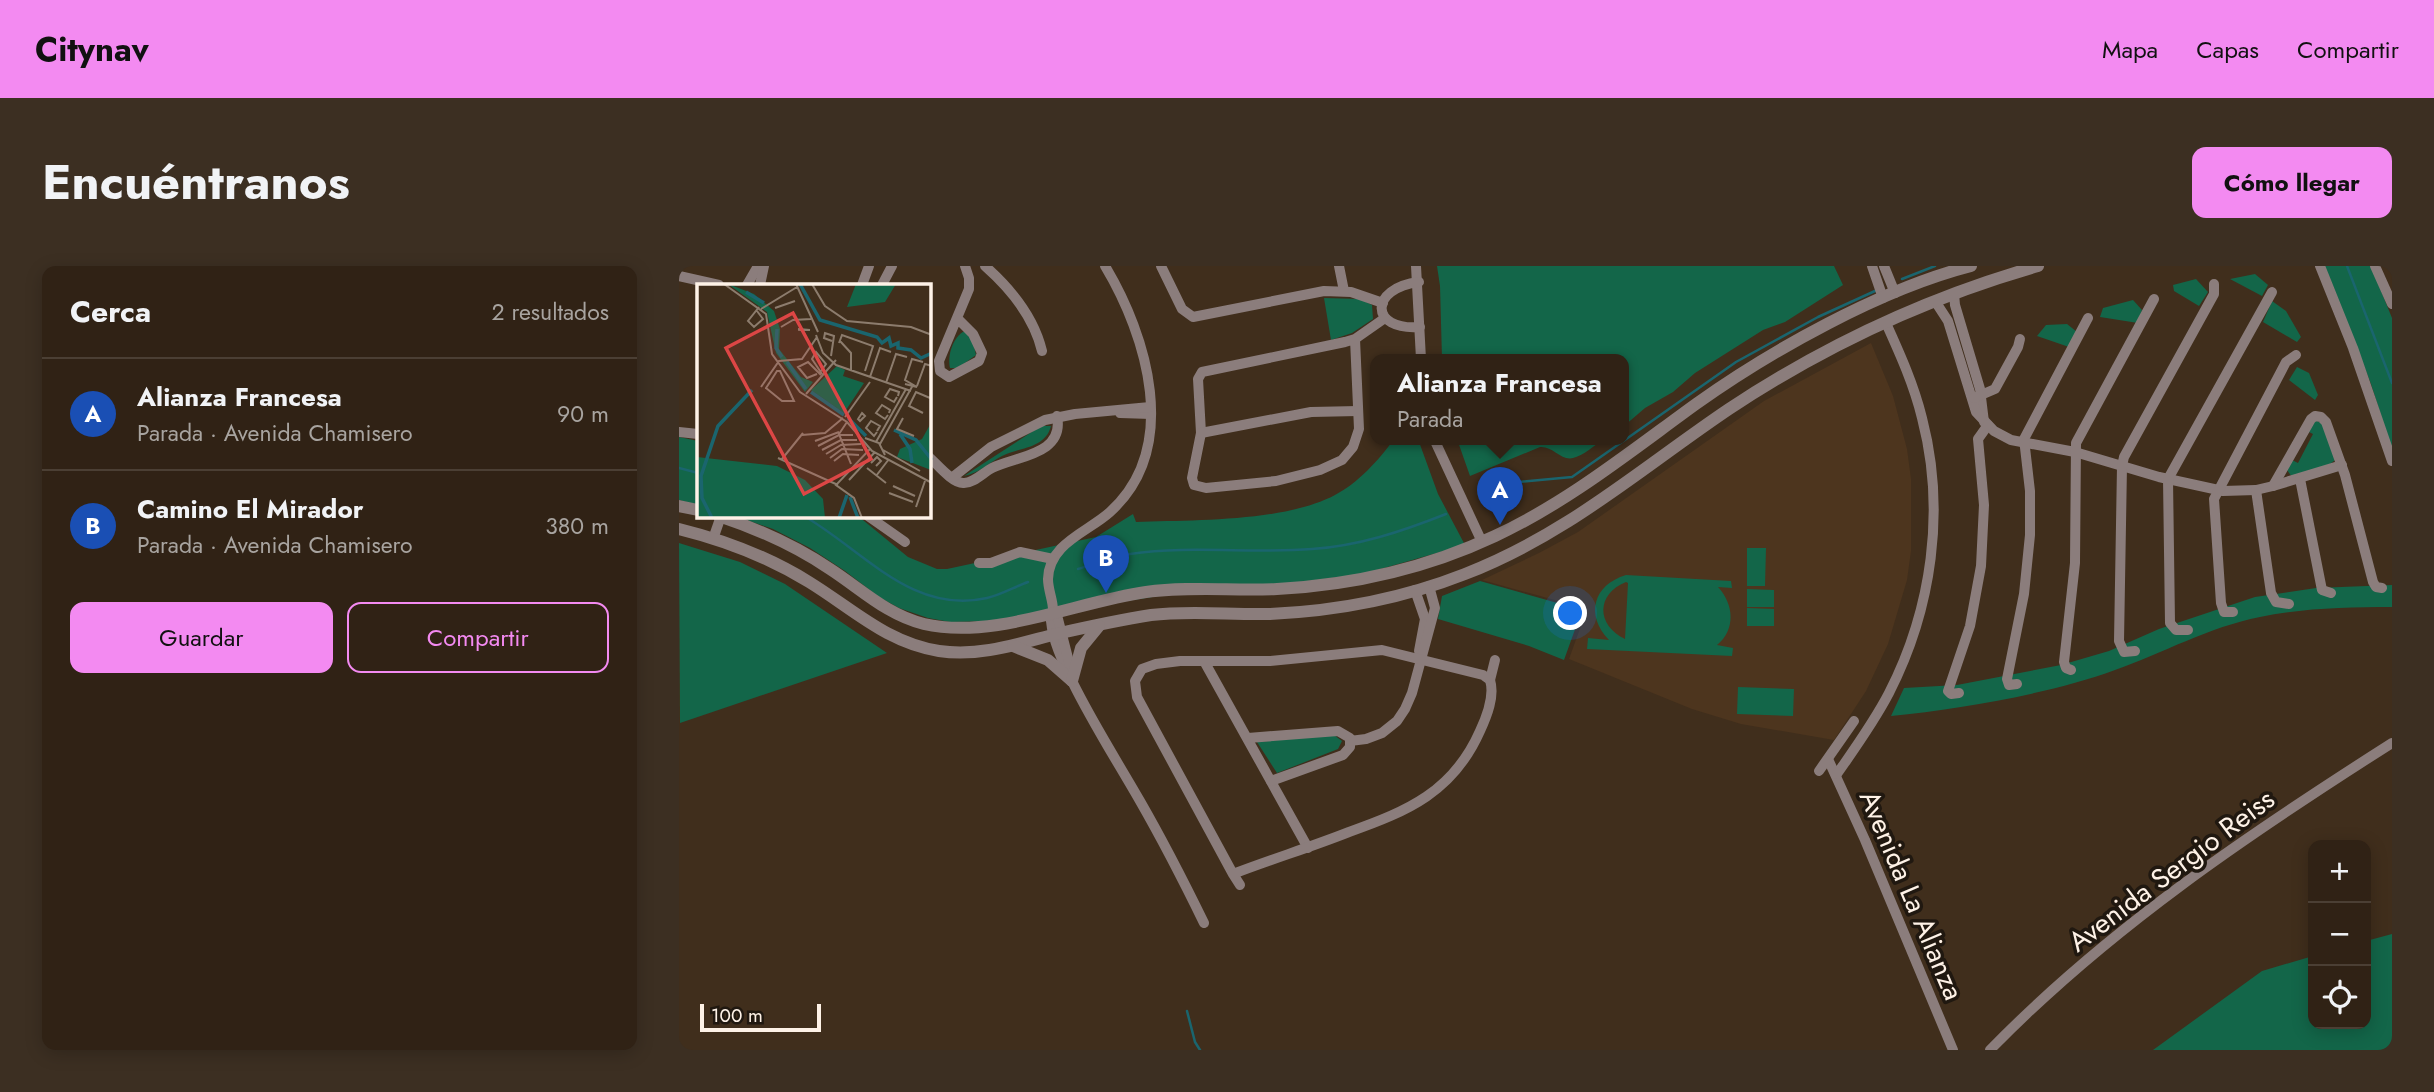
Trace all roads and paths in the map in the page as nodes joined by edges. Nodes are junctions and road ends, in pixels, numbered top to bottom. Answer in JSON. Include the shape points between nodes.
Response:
{"nodes":[{"id":1,"x":758,"y":266,"type":"edge"},
{"id":2,"x":764,"y":266,"type":"edge"},
{"id":3,"x":869,"y":266,"type":"edge"},
{"id":4,"x":892,"y":266,"type":"edge"},
{"id":5,"x":978,"y":266,"type":"edge"},
{"id":6,"x":985,"y":266,"type":"edge"},
{"id":7,"x":1105,"y":266,"type":"edge"},
{"id":8,"x":1161,"y":266,"type":"edge"},
{"id":9,"x":1339,"y":266,"type":"edge"},
{"id":10,"x":1416,"y":266,"type":"edge"},
{"id":11,"x":1872,"y":266,"type":"edge"},
{"id":12,"x":1884,"y":266,"type":"edge"},
{"id":13,"x":1971,"y":266,"type":"edge"},
{"id":14,"x":1993,"y":266,"type":"edge"},
{"id":15,"x":2038,"y":266,"type":"edge"},
{"id":16,"x":2321,"y":266,"type":"edge"},
{"id":17,"x":2375,"y":266,"type":"edge"},
{"id":18,"x":966,"y":270,"type":"edge"},
{"id":19,"x":679,"y":276,"type":"edge"},
{"id":20,"x":1991,"y":281,"type":"junction"},
{"id":21,"x":1419,"y":282,"type":"junction"},
{"id":22,"x":715,"y":284,"type":"edge"},
{"id":23,"x":748,"y":284,"type":"edge"},
{"id":24,"x":760,"y":284,"type":"edge"},
{"id":25,"x":862,"y":284,"type":"edge"},
{"id":26,"x":883,"y":284,"type":"edge"},
{"id":27,"x":2214,"y":284,"type":"dead end"},
{"id":28,"x":1344,"y":291,"type":"junction"},
{"id":29,"x":2272,"y":292,"type":"dead end"},
{"id":30,"x":1954,"y":294,"type":"junction"},
{"id":31,"x":1889,"y":296,"type":"junction"},
{"id":32,"x":2154,"y":299,"type":"dead end"},
{"id":33,"x":1935,"y":301,"type":"junction"},
{"id":34,"x":1383,"y":303,"type":"junction"},
{"id":35,"x":2392,"y":304,"type":"edge"},
{"id":36,"x":957,"y":318,"type":"junction"},
{"id":37,"x":1385,"y":318,"type":"junction"},
{"id":38,"x":2088,"y":318,"type":"dead end"},
{"id":39,"x":1886,"y":323,"type":"junction"},
{"id":40,"x":1420,"y":327,"type":"junction"},
{"id":41,"x":1355,"y":339,"type":"junction"},
{"id":42,"x":2020,"y":340,"type":"dead end"},
{"id":43,"x":1042,"y":351,"type":"dead end"},
{"id":44,"x":1421,"y":354,"type":"edge"},
{"id":45,"x":2296,"y":355,"type":"dead end"},
{"id":46,"x":1975,"y":397,"type":"junction"},
{"id":47,"x":1151,"y":410,"type":"junction"},
{"id":48,"x":1358,"y":411,"type":"junction"},
{"id":49,"x":1057,"y":416,"type":"junction"},
{"id":50,"x":1986,"y":423,"type":"junction"},
{"id":51,"x":679,"y":432,"type":"edge"},
{"id":52,"x":697,"y":433,"type":"edge"},
{"id":53,"x":1201,"y":433,"type":"junction"},
{"id":54,"x":2024,"y":443,"type":"junction"},
{"id":55,"x":1437,"y":445,"type":"edge"},
{"id":56,"x":2075,"y":452,"type":"junction"},
{"id":57,"x":931,"y":459,"type":"edge"},
{"id":58,"x":2392,"y":461,"type":"edge"},
{"id":59,"x":2341,"y":464,"type":"junction"},
{"id":60,"x":2122,"y":466,"type":"junction"},
{"id":61,"x":953,"y":477,"type":"junction"},
{"id":62,"x":2300,"y":479,"type":"junction"},
{"id":63,"x":2168,"y":480,"type":"junction"},
{"id":64,"x":2273,"y":486,"type":"junction"},
{"id":65,"x":2256,"y":490,"type":"junction"},
{"id":66,"x":2216,"y":491,"type":"junction"},
{"id":67,"x":679,"y":506,"type":"edge"},
{"id":68,"x":697,"y":510,"type":"edge"},
{"id":69,"x":719,"y":518,"type":"edge"},
{"id":70,"x":725,"y":518,"type":"edge"},
{"id":71,"x":871,"y":518,"type":"edge"},
{"id":72,"x":679,"y":529,"type":"edge"},
{"id":73,"x":713,"y":539,"type":"junction"},
{"id":74,"x":905,"y":542,"type":"dead end"},
{"id":75,"x":1482,"y":542,"type":"junction"},
{"id":76,"x":1053,"y":559,"type":"junction"},
{"id":77,"x":1433,"y":560,"type":"junction"},
{"id":78,"x":979,"y":563,"type":"dead end"},
{"id":79,"x":1435,"y":585,"type":"junction"},
{"id":80,"x":2382,"y":589,"type":"dead end"},
{"id":81,"x":1415,"y":590,"type":"junction"},
{"id":82,"x":2331,"y":593,"type":"dead end"},
{"id":83,"x":2289,"y":604,"type":"dead end"},
{"id":84,"x":1053,"y":612,"type":"junction"},
{"id":85,"x":2233,"y":612,"type":"dead end"},
{"id":86,"x":1100,"y":625,"type":"junction"},
{"id":87,"x":2188,"y":630,"type":"dead end"},
{"id":88,"x":1058,"y":634,"type":"junction"},
{"id":89,"x":1013,"y":645,"type":"junction"},
{"id":90,"x":2135,"y":651,"type":"dead end"},
{"id":91,"x":1420,"y":659,"type":"junction"},
{"id":92,"x":1495,"y":660,"type":"dead end"},
{"id":93,"x":1204,"y":661,"type":"junction"},
{"id":94,"x":2071,"y":670,"type":"dead end"},
{"id":95,"x":1490,"y":680,"type":"junction"},
{"id":96,"x":1072,"y":681,"type":"junction"},
{"id":97,"x":2017,"y":684,"type":"dead end"},
{"id":98,"x":1959,"y":693,"type":"dead end"},
{"id":99,"x":1854,"y":721,"type":"dead end"},
{"id":100,"x":1248,"y":738,"type":"junction"},
{"id":101,"x":1350,"y":741,"type":"junction"},
{"id":102,"x":2392,"y":743,"type":"edge"},
{"id":103,"x":1828,"y":759,"type":"junction"},
{"id":104,"x":1819,"y":771,"type":"dead end"},
{"id":105,"x":1837,"y":774,"type":"junction"},
{"id":106,"x":1271,"y":781,"type":"junction"},
{"id":107,"x":1308,"y":848,"type":"junction"},
{"id":108,"x":1234,"y":874,"type":"junction"},
{"id":109,"x":1240,"y":885,"type":"dead end"},
{"id":110,"x":1204,"y":923,"type":"dead end"},
{"id":111,"x":1953,"y":1050,"type":"edge"},
{"id":112,"x":1990,"y":1050,"type":"edge"}],
"edges":[{"from":1,"to":23,"type":"street"},
{"from":2,"to":24,"type":"street"},
{"from":3,"to":25,"type":"street"},
{"from":4,"to":26,"type":"street"},
{"from":5,"to":18,"type":"street"},
{"from":6,"to":43,"type":"street","via":[[1024,309]]},
{"from":7,"to":47,"type":"street","via":[[1138,338]]},
{"from":8,"to":28,"type":"street","via":[[1182,309],[1193,317]]},
{"from":9,"to":28,"type":"street"},
{"from":10,"to":21,"type":"street"},
{"from":11,"to":31,"type":"street"},
{"from":12,"to":31,"type":"street"},
{"from":13,"to":31,"type":"street"},
{"from":14,"to":20,"type":"street"},
{"from":15,"to":20,"type":"street"},
{"from":16,"to":58,"type":"street"},
{"from":17,"to":35,"type":"street"},
{"from":18,"to":36,"type":"street","via":[[969,289]]},
{"from":19,"to":22,"type":"street"},
{"from":20,"to":30,"type":"street"},
{"from":21,"to":34,"type":"street","via":[[1393,288]]},
{"from":21,"to":40,"type":"street"},
{"from":27,"to":60,"type":"street","via":[[2214,293]]},
{"from":28,"to":34,"type":"street"},
{"from":29,"to":63,"type":"street"},
{"from":30,"to":33,"type":"street"},
{"from":30,"to":46,"type":"street","via":[[1980,389]]},
{"from":31,"to":75,"type":"street","via":[[1769,357],[1562,500]]},
{"from":32,"to":56,"type":"street"},
{"from":33,"to":39,"type":"street"},
{"from":33,"to":46,"type":"street","via":[[1948,321]]},
{"from":34,"to":37,"type":"street"},
{"from":36,"to":36,"type":"street","via":[[939,361],[940,371],[949,377],[979,361],[982,353],[973,334]]},
{"from":37,"to":40,"type":"street","via":[[1401,328]]},
{"from":37,"to":41,"type":"street"},
{"from":38,"to":54,"type":"street"},
{"from":39,"to":79,"type":"street","via":[[1808,361],[1749,397],[1547,536]]},
{"from":39,"to":105,"type":"street","via":[[1912,384],[1926,434],[1934,491],[1933,541],[1924,598],[1902,666],[1872,723]]},
{"from":40,"to":44,"type":"street"},
{"from":41,"to":48,"type":"street"},
{"from":41,"to":53,"type":"street","via":[[1202,372],[1198,379]]},
{"from":42,"to":46,"type":"street","via":[[1995,389]]},
{"from":45,"to":66,"type":"street","via":[[2286,362]]},
{"from":46,"to":50,"type":"street","via":[[1978,417]]},
{"from":47,"to":49,"type":"street"},
{"from":47,"to":76,"type":"street","via":[[1147,449],[1131,488]]},
{"from":48,"to":53,"type":"street","via":[[1311,412]]},
{"from":48,"to":53,"type":"street","via":[[1356,440],[1342,460],[1320,470],[1257,484],[1195,486],[1192,478]]},
{"from":49,"to":61,"type":"street","via":[[1003,440]]},
{"from":49,"to":61,"type":"street","via":[[1056,435],[1041,451],[966,483]]},
{"from":50,"to":54,"type":"street","via":[[2002,436]]},
{"from":50,"to":98,"type":"street","via":[[1978,439],[1985,505],[1979,579],[1967,638],[1948,691]]},
{"from":51,"to":52,"type":"street"},
{"from":54,"to":56,"type":"street"},
{"from":54,"to":97,"type":"street","via":[[2030,491],[2029,556],[2007,679],[2009,685]]},
{"from":55,"to":75,"type":"street"},
{"from":56,"to":60,"type":"street"},
{"from":56,"to":94,"type":"street","via":[[2075,563],[2064,662]]},
{"from":57,"to":61,"type":"street"},
{"from":59,"to":62,"type":"street"},
{"from":59,"to":64,"type":"street","via":[[2325,421],[2315,416]]},
{"from":59,"to":80,"type":"street","via":[[2373,582]]},
{"from":60,"to":63,"type":"street"},
{"from":60,"to":90,"type":"street","via":[[2119,641],[2123,652]]},
{"from":62,"to":64,"type":"street"},
{"from":62,"to":82,"type":"street","via":[[2321,584],[2323,591]]},
{"from":63,"to":66,"type":"street"},
{"from":63,"to":87,"type":"street","via":[[2170,623],[2176,630]]},
{"from":64,"to":65,"type":"street"},
{"from":65,"to":66,"type":"street"},
{"from":65,"to":83,"type":"street","via":[[2271,593],[2276,602]]},
{"from":66,"to":85,"type":"street","via":[[2221,603],[2224,612]]},
{"from":67,"to":68,"type":"street"},
{"from":69,"to":73,"type":"street"},
{"from":70,"to":84,"type":"street","via":[[792,546],[879,604],[916,622],[975,629]]},
{"from":71,"to":74,"type":"street"},
{"from":72,"to":73,"type":"street"},
{"from":73,"to":89,"type":"street","via":[[788,570],[877,629],[912,645],[963,653]]},
{"from":75,"to":77,"type":"street"},
{"from":76,"to":78,"type":"street","via":[[1020,552]]},
{"from":76,"to":84,"type":"street","via":[[1048,582]]},
{"from":77,"to":79,"type":"street","via":[[1429,572]]},
{"from":77,"to":84,"type":"street","via":[[1335,583],[1165,590]]},
{"from":79,"to":81,"type":"street"},
{"from":79,"to":91,"type":"street","via":[[1435,608]]},
{"from":81,"to":86,"type":"street","via":[[1321,610],[1163,614]]},
{"from":81,"to":91,"type":"street","via":[[1424,616]]},
{"from":84,"to":88,"type":"street","via":[[1051,620]]},
{"from":86,"to":88,"type":"street"},
{"from":86,"to":96,"type":"street","via":[[1081,648]]},
{"from":88,"to":89,"type":"street"},
{"from":88,"to":96,"type":"street"},
{"from":89,"to":96,"type":"street","via":[[1048,660]]},
{"from":91,"to":93,"type":"street","via":[[1378,650],[1288,660]]},
{"from":91,"to":95,"type":"street"},
{"from":91,"to":101,"type":"street","via":[[1412,693],[1397,721],[1373,737]]},
{"from":92,"to":95,"type":"street"},
{"from":93,"to":100,"type":"street"},
{"from":93,"to":108,"type":"street","via":[[1150,665],[1140,672],[1135,689]]},
{"from":95,"to":107,"type":"street","via":[[1489,704],[1479,735],[1441,787],[1398,814]]},
{"from":96,"to":110,"type":"street"},
{"from":99,"to":103,"type":"street"},
{"from":100,"to":101,"type":"street","via":[[1338,731]]},
{"from":100,"to":106,"type":"street"},
{"from":101,"to":106,"type":"street","via":[[1343,755]]},
{"from":102,"to":112,"type":"street","name":"Avenida Sergio Reiss","via":[[2268,823],[2154,905]]},
{"from":103,"to":104,"type":"street"},
{"from":103,"to":105,"type":"street","name":"Avenida La Alianza"},
{"from":105,"to":111,"type":"street","name":"Avenida La Alianza"},
{"from":106,"to":107,"type":"street"},
{"from":107,"to":108,"type":"street"},
{"from":108,"to":109,"type":"street"}]}
